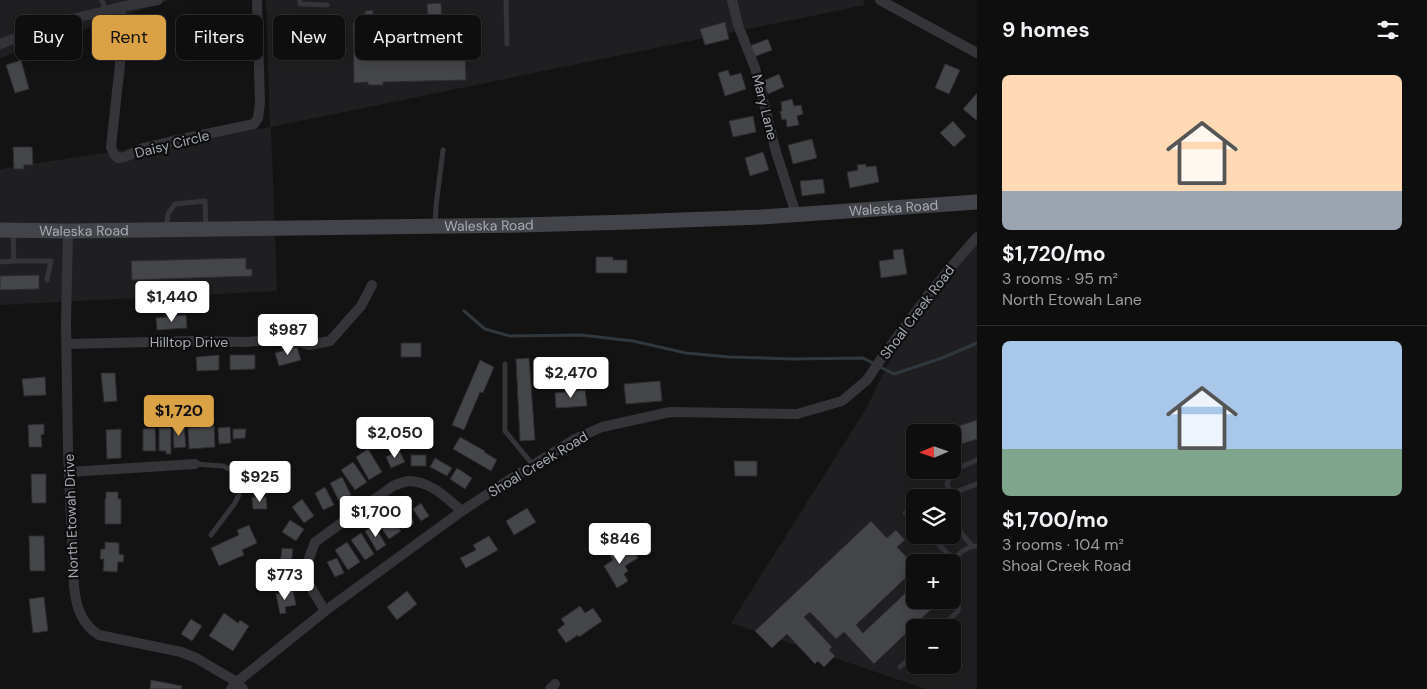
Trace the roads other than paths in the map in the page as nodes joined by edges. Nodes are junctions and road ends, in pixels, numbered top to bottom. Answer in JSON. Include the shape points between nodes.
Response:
{"nodes":[{"id":1,"x":102,"y":0,"type":"edge"},
{"id":2,"x":158,"y":0,"type":"edge"},
{"id":3,"x":257,"y":0,"type":"edge"},
{"id":4,"x":300,"y":0,"type":"edge"},
{"id":5,"x":506,"y":0,"type":"edge"},
{"id":6,"x":732,"y":0,"type":"edge"},
{"id":7,"x":880,"y":0,"type":"edge"},
{"id":8,"x":327,"y":5,"type":"dead end"},
{"id":9,"x":121,"y":7,"type":"junction"},
{"id":10,"x":105,"y":11,"type":"junction"},
{"id":11,"x":0,"y":44,"type":"edge"},
{"id":12,"x":507,"y":44,"type":"dead end"},
{"id":13,"x":977,"y":53,"type":"edge"},
{"id":14,"x":443,"y":150,"type":"dead end"},
{"id":15,"x":977,"y":202,"type":"edge"},
{"id":16,"x":796,"y":214,"type":"junction"},
{"id":17,"x":435,"y":226,"type":"junction"},
{"id":18,"x":206,"y":229,"type":"junction"},
{"id":19,"x":6,"y":230,"type":"edge"},
{"id":20,"x":165,"y":230,"type":"junction"},
{"id":21,"x":68,"y":231,"type":"junction"},
{"id":22,"x":977,"y":238,"type":"edge"},
{"id":23,"x":0,"y":262,"type":"edge"},
{"id":24,"x":14,"y":262,"type":"junction"},
{"id":25,"x":47,"y":280,"type":"dead end"},
{"id":26,"x":372,"y":284,"type":"dead end"},
{"id":27,"x":66,"y":344,"type":"junction"},
{"id":28,"x":505,"y":364,"type":"dead end"},
{"id":29,"x":977,"y":460,"type":"edge"},
{"id":30,"x":195,"y":464,"type":"joint"},
{"id":31,"x":533,"y":465,"type":"junction"},
{"id":32,"x":69,"y":472,"type":"junction"},
{"id":33,"x":977,"y":484,"type":"edge"},
{"id":34,"x":948,"y":489,"type":"edge"},
{"id":35,"x":961,"y":491,"type":"edge"},
{"id":36,"x":462,"y":512,"type":"junction"},
{"id":37,"x":961,"y":533,"type":"edge"},
{"id":38,"x":211,"y":535,"type":"dead end"},
{"id":39,"x":936,"y":544,"type":"edge"},
{"id":40,"x":974,"y":546,"type":"edge"},
{"id":41,"x":946,"y":554,"type":"edge"},
{"id":42,"x":958,"y":554,"type":"edge"},
{"id":43,"x":958,"y":609,"type":"edge"},
{"id":44,"x":324,"y":611,"type":"junction"},
{"id":45,"x":950,"y":619,"type":"edge"},
{"id":46,"x":906,"y":661,"type":"edge"},
{"id":47,"x":900,"y":667,"type":"dead end"},
{"id":48,"x":237,"y":687,"type":"edge"}],
"edges":[{"from":1,"to":10,"type":"lane"},
{"from":2,"to":9,"type":"street"},
{"from":3,"to":9,"type":"street","name":"Daisy Circle","via":[[260,102],[254,124],[143,148],[118,158],[111,147],[120,64]]},
{"from":4,"to":8,"type":"lane","via":[[300,4]]},
{"from":5,"to":12,"type":"lane"},
{"from":6,"to":16,"type":"street","name":"Mary Lane","via":[[755,68]]},
{"from":7,"to":13,"type":"street"},
{"from":9,"to":10,"type":"street"},
{"from":10,"to":11,"type":"street","via":[[52,24]]},
{"from":14,"to":17,"type":"lane"},
{"from":15,"to":16,"type":"main road","name":"Waleska Road"},
{"from":16,"to":17,"type":"main road","name":"Waleska Road","via":[[639,222]]},
{"from":17,"to":18,"type":"main road","name":"Waleska Road"},
{"from":18,"to":20,"type":"main road","name":"Waleska Road"},
{"from":18,"to":20,"type":"lane","via":[[205,201],[175,204],[168,214]]},
{"from":19,"to":21,"type":"main road","name":"Waleska Road"},
{"from":19,"to":24,"type":"lane"},
{"from":20,"to":21,"type":"main road","name":"Waleska Road"},
{"from":21,"to":27,"type":"street","name":"North Etowah Drive"},
{"from":22,"to":31,"type":"street","name":"Shoal Creek Road","via":[[946,273],[867,380],[842,401],[797,414],[670,412],[602,427]]},
{"from":23,"to":24,"type":"lane"},
{"from":24,"to":25,"type":"lane","via":[[51,261]]},
{"from":26,"to":27,"type":"street","name":"Hilltop Drive","via":[[361,306],[330,341],[309,344],[276,339]]},
{"from":27,"to":32,"type":"street","name":"North Etowah Drive"},
{"from":28,"to":31,"type":"lane","via":[[505,431]]},
{"from":29,"to":34,"type":"lane","via":[[956,469],[947,483]]},
{"from":30,"to":32,"type":"street"},
{"from":30,"to":38,"type":"lane","via":[[223,466],[234,471],[242,488]]},
{"from":31,"to":36,"type":"street","name":"Shoal Creek Road"},
{"from":32,"to":48,"type":"street","name":"North Etowah Drive","via":[[76,603],[86,624],[99,635],[196,658]]},
{"from":33,"to":35,"type":"lane"},
{"from":36,"to":44,"type":"street","name":"Shoal Creek Road"},
{"from":36,"to":44,"type":"street","via":[[433,487],[407,481],[393,486],[315,542],[307,564],[308,582]]},
{"from":37,"to":40,"type":"lane"},
{"from":39,"to":41,"type":"lane"},
{"from":40,"to":42,"type":"lane"},
{"from":43,"to":45,"type":"lane"},
{"from":44,"to":48,"type":"street","name":"Shoal Creek Road"},
{"from":46,"to":47,"type":"lane"}]}
